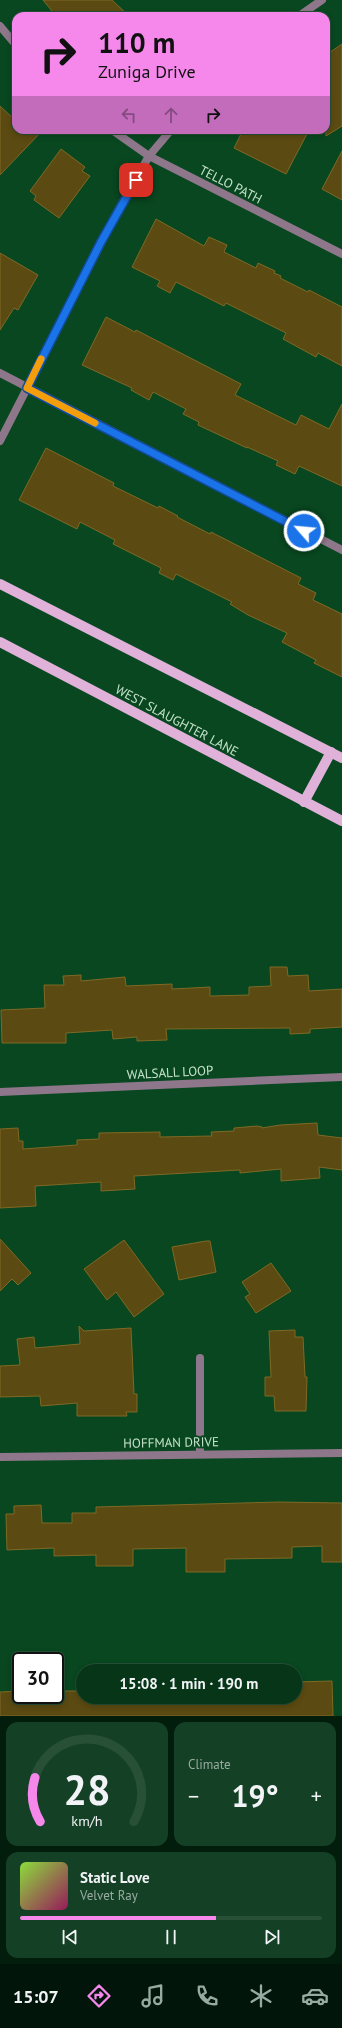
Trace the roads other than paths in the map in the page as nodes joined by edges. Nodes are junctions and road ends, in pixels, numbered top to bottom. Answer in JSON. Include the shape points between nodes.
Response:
{"nodes":[{"id":1,"x":321,"y":0,"type":"edge"},
{"id":2,"x":304,"y":12,"type":"edge"},
{"id":3,"x":0,"y":26,"type":"edge"},
{"id":4,"x":12,"y":40,"type":"edge"},
{"id":5,"x":118,"y":134,"type":"edge"},
{"id":6,"x":168,"y":134,"type":"edge"},
{"id":7,"x":149,"y":156,"type":"junction"},
{"id":8,"x":342,"y":254,"type":"edge"},
{"id":9,"x":0,"y":373,"type":"edge"},
{"id":10,"x":27,"y":388,"type":"junction"},
{"id":11,"x":0,"y":441,"type":"edge"},
{"id":12,"x":342,"y":550,"type":"edge"},
{"id":13,"x":0,"y":584,"type":"edge"},
{"id":14,"x":0,"y":642,"type":"edge"},
{"id":15,"x":331,"y":752,"type":"junction"},
{"id":16,"x":342,"y":758,"type":"edge"},
{"id":17,"x":304,"y":802,"type":"junction"},
{"id":18,"x":342,"y":821,"type":"edge"},
{"id":19,"x":342,"y":1077,"type":"edge"},
{"id":20,"x":0,"y":1092,"type":"edge"},
{"id":21,"x":200,"y":1358,"type":"dead end"},
{"id":22,"x":200,"y":1453,"type":"junction"},
{"id":23,"x":342,"y":1453,"type":"edge"},
{"id":24,"x":0,"y":1457,"type":"edge"}],
"edges":[{"from":1,"to":2,"type":"street"},
{"from":3,"to":4,"type":"street"},
{"from":5,"to":7,"type":"street","name":"TELLO PATH"},
{"from":6,"to":7,"type":"street"},
{"from":7,"to":8,"type":"street","name":"TELLO PATH"},
{"from":7,"to":10,"type":"street","via":[[112,221]]},
{"from":9,"to":10,"type":"street"},
{"from":10,"to":11,"type":"street"},
{"from":10,"to":12,"type":"street"},
{"from":13,"to":15,"type":"main road"},
{"from":14,"to":17,"type":"main road","name":"WEST SLAUGHTER LANE"},
{"from":15,"to":16,"type":"main road"},
{"from":15,"to":17,"type":"main road"},
{"from":17,"to":18,"type":"main road","name":"WEST SLAUGHTER LANE"},
{"from":19,"to":20,"type":"street","name":"WALSALL LOOP"},
{"from":21,"to":22,"type":"street"},
{"from":22,"to":23,"type":"street","name":"HOFFMAN DRIVE"},
{"from":22,"to":24,"type":"street","name":"HOFFMAN DRIVE"}]}
